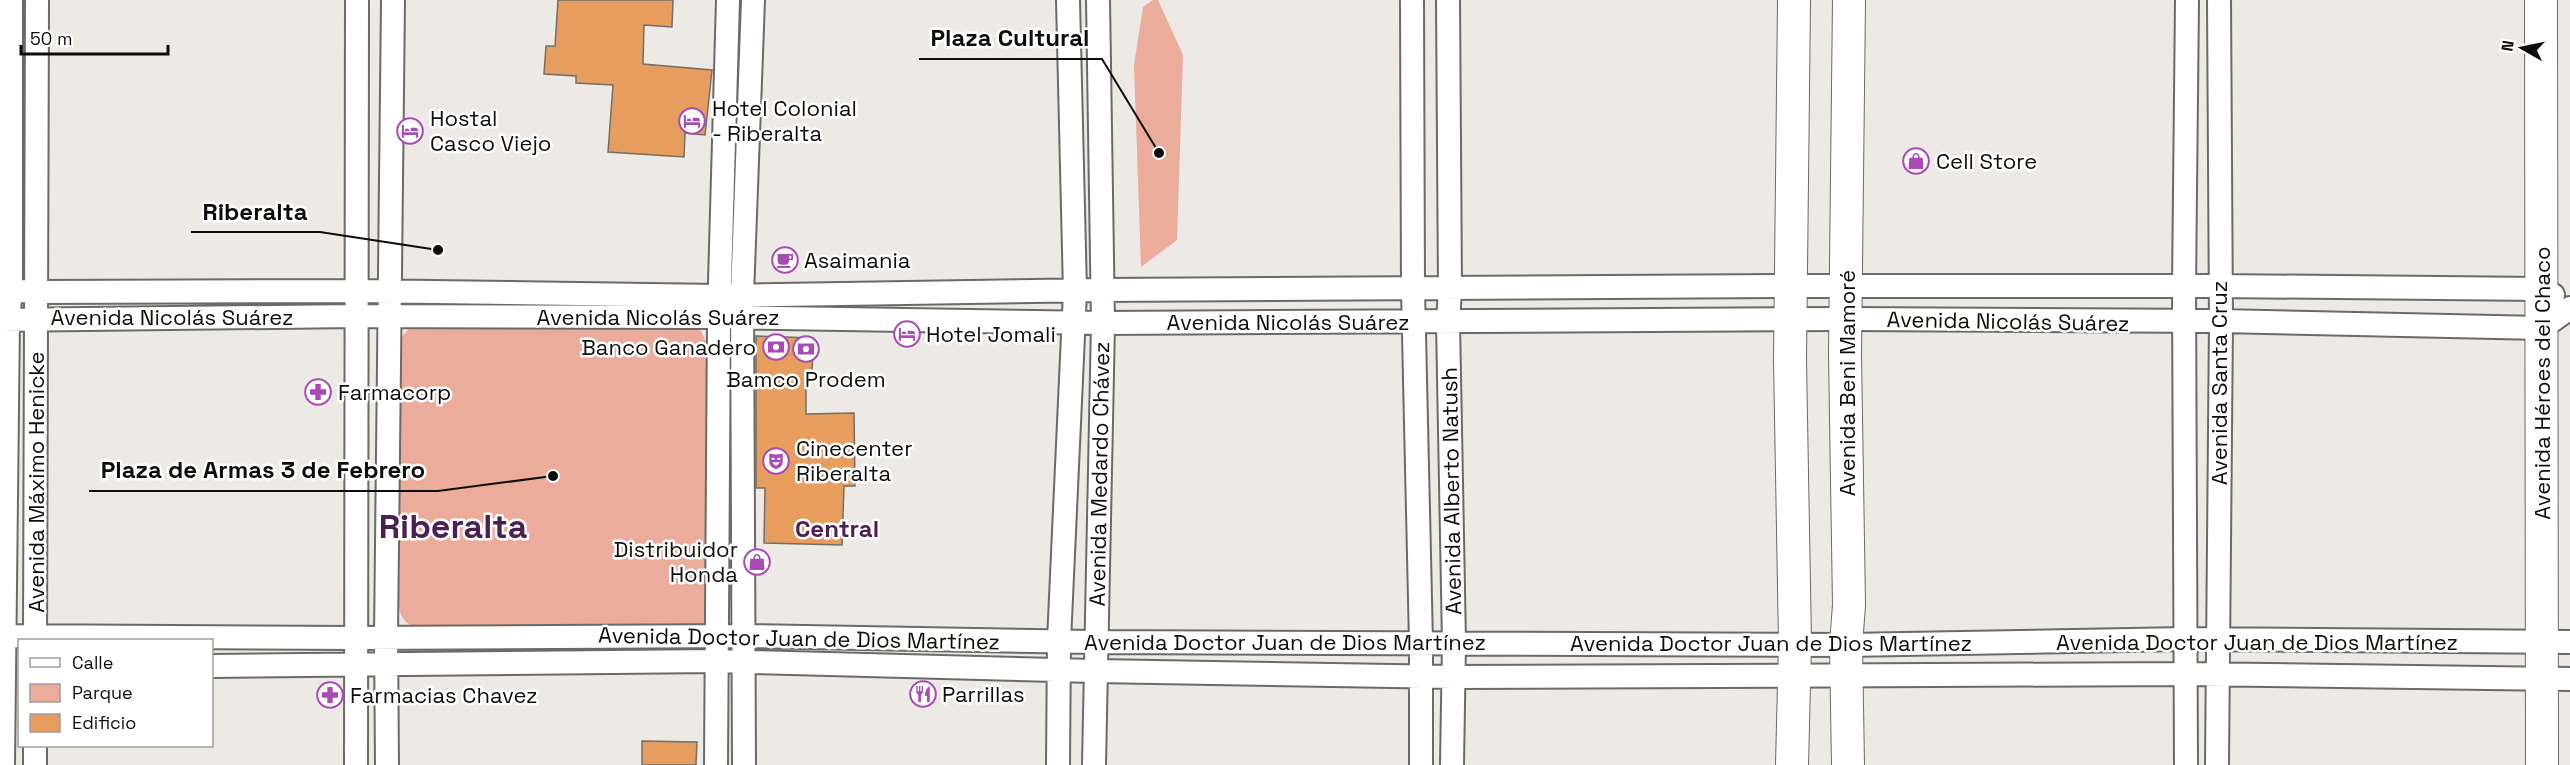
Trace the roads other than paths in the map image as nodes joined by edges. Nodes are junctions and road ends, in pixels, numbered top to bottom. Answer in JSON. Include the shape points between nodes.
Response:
{"nodes":[{"id":1,"x":11,"y":0,"type":"edge"},
{"id":2,"x":37,"y":0,"type":"edge"},
{"id":3,"x":357,"y":0,"type":"edge"},
{"id":4,"x":393,"y":0,"type":"edge"},
{"id":5,"x":728,"y":0,"type":"edge"},
{"id":6,"x":753,"y":0,"type":"edge"},
{"id":7,"x":1068,"y":0,"type":"edge"},
{"id":8,"x":1098,"y":0,"type":"edge"},
{"id":9,"x":1412,"y":0,"type":"edge"},
{"id":10,"x":1448,"y":0,"type":"edge"},
{"id":11,"x":1794,"y":0,"type":"edge"},
{"id":12,"x":1849,"y":0,"type":"edge"},
{"id":13,"x":2187,"y":0,"type":"edge"},
{"id":14,"x":2219,"y":0,"type":"edge"},
{"id":15,"x":2541,"y":0,"type":"edge"},
{"id":16,"x":2220,"y":285,"type":"junction"},
{"id":17,"x":1792,"y":286,"type":"junction"},
{"id":18,"x":1845,"y":287,"type":"junction"},
{"id":19,"x":2184,"y":287,"type":"junction"},
{"id":20,"x":2541,"y":289,"type":"junction"},
{"id":21,"x":5,"y":290,"type":"edge"},
{"id":22,"x":1100,"y":290,"type":"junction"},
{"id":23,"x":1413,"y":290,"type":"junction"},
{"id":24,"x":1450,"y":290,"type":"junction"},
{"id":25,"x":356,"y":291,"type":"junction"},
{"id":26,"x":391,"y":291,"type":"junction"},
{"id":27,"x":36,"y":292,"type":"junction"},
{"id":28,"x":1075,"y":292,"type":"junction"},
{"id":29,"x":2570,"y":306,"type":"edge"},
{"id":30,"x":731,"y":307,"type":"junction"},
{"id":31,"x":356,"y":316,"type":"junction"},
{"id":32,"x":391,"y":316,"type":"junction"},
{"id":33,"x":36,"y":318,"type":"junction"},
{"id":34,"x":1845,"y":319,"type":"junction"},
{"id":35,"x":4,"y":320,"type":"edge"},
{"id":36,"x":1414,"y":320,"type":"junction"},
{"id":37,"x":1791,"y":320,"type":"junction"},
{"id":38,"x":2221,"y":321,"type":"junction"},
{"id":39,"x":1072,"y":322,"type":"junction"},
{"id":40,"x":1448,"y":322,"type":"junction"},
{"id":41,"x":2184,"y":322,"type":"junction"},
{"id":42,"x":1102,"y":323,"type":"junction"},
{"id":43,"x":2542,"y":328,"type":"junction"},
{"id":44,"x":2,"y":636,"type":"edge"},
{"id":45,"x":386,"y":636,"type":"junction"},
{"id":46,"x":716,"y":636,"type":"junction"},
{"id":47,"x":744,"y":636,"type":"junction"},
{"id":48,"x":35,"y":638,"type":"edge"},
{"id":49,"x":356,"y":638,"type":"junction"},
{"id":50,"x":2185,"y":639,"type":"junction"},
{"id":51,"x":2217,"y":640,"type":"junction"},
{"id":52,"x":1059,"y":641,"type":"junction"},
{"id":53,"x":1096,"y":642,"type":"junction"},
{"id":54,"x":2556,"y":642,"type":"edge"},
{"id":55,"x":1421,"y":643,"type":"junction"},
{"id":56,"x":1455,"y":643,"type":"junction"},
{"id":57,"x":1796,"y":644,"type":"junction"},
{"id":58,"x":1847,"y":660,"type":"junction"},
{"id":59,"x":716,"y":661,"type":"junction"},
{"id":60,"x":744,"y":662,"type":"junction"},
{"id":61,"x":387,"y":664,"type":"junction"},
{"id":62,"x":356,"y":665,"type":"junction"},
{"id":63,"x":213,"y":666,"type":"edge"},
{"id":64,"x":8,"y":668,"type":"edge"},
{"id":65,"x":1059,"y":670,"type":"junction"},
{"id":66,"x":1095,"y":671,"type":"junction"},
{"id":67,"x":2186,"y":674,"type":"junction"},
{"id":68,"x":2216,"y":675,"type":"junction"},
{"id":69,"x":1421,"y":676,"type":"junction"},
{"id":70,"x":1794,"y":676,"type":"junction"},
{"id":71,"x":1454,"y":677,"type":"junction"},
{"id":72,"x":2556,"y":679,"type":"edge"},
{"id":73,"x":35,"y":747,"type":"edge"},
{"id":74,"x":3,"y":765,"type":"edge"},
{"id":75,"x":35,"y":765,"type":"edge"},
{"id":76,"x":356,"y":765,"type":"edge"},
{"id":77,"x":387,"y":765,"type":"edge"},
{"id":78,"x":716,"y":765,"type":"edge"},
{"id":79,"x":744,"y":765,"type":"edge"},
{"id":80,"x":1058,"y":765,"type":"edge"},
{"id":81,"x":1094,"y":765,"type":"edge"},
{"id":82,"x":1421,"y":765,"type":"edge"},
{"id":83,"x":1452,"y":765,"type":"edge"},
{"id":84,"x":1792,"y":765,"type":"edge"},
{"id":85,"x":1848,"y":765,"type":"edge"},
{"id":86,"x":2186,"y":765,"type":"edge"},
{"id":87,"x":2217,"y":765,"type":"edge"},
{"id":88,"x":2542,"y":765,"type":"edge"}],
"edges":[{"from":1,"to":21,"type":"street","name":"Avenida Máximo Henicke"},
{"from":2,"to":27,"type":"street","name":"Avenida Máximo Henicke"},
{"from":3,"to":25,"type":"street"},
{"from":4,"to":26,"type":"street"},
{"from":5,"to":30,"type":"street"},
{"from":6,"to":30,"type":"street"},
{"from":7,"to":28,"type":"street","name":"Avenida Medardo Chávez"},
{"from":8,"to":22,"type":"street","name":"Avenida Medardo Chávez"},
{"from":9,"to":23,"type":"street","name":"Avenida Alberto Natush"},
{"from":10,"to":24,"type":"street","name":"Avenida Alberto Natush"},
{"from":11,"to":17,"type":"street"},
{"from":12,"to":18,"type":"street","name":"Avenida Beni Mamoré"},
{"from":13,"to":19,"type":"street","name":"Avenida Santa Cruz"},
{"from":14,"to":16,"type":"street","name":"Avenida Santa Cruz"},
{"from":15,"to":20,"type":"street","name":"Avenida Héroes del Chaco"},
{"from":16,"to":19,"type":"street","name":"Avenida Nicolás Suárez"},
{"from":16,"to":20,"type":"street","name":"Avenida Nicolás Suárez"},
{"from":16,"to":38,"type":"street","name":"Avenida Santa Cruz"},
{"from":17,"to":18,"type":"street","name":"Avenida Nicolás Suárez"},
{"from":17,"to":24,"type":"street","name":"Avenida Nicolás Suárez"},
{"from":17,"to":37,"type":"street"},
{"from":18,"to":19,"type":"street","name":"Avenida Nicolás Suárez"},
{"from":18,"to":34,"type":"street","name":"Avenida Beni Mamoré"},
{"from":19,"to":41,"type":"street","name":"Avenida Santa Cruz"},
{"from":20,"to":29,"type":"street","name":"Avenida Nicolás Suárez"},
{"from":20,"to":43,"type":"street","name":"Avenida Héroes del Chaco"},
{"from":21,"to":27,"type":"street","name":"Avenida Nicolás Suárez"},
{"from":21,"to":35,"type":"street","name":"Avenida Máximo Henicke"},
{"from":22,"to":23,"type":"street","name":"Avenida Nicolás Suárez"},
{"from":22,"to":28,"type":"street","name":"Avenida Nicolás Suárez"},
{"from":22,"to":42,"type":"street","name":"Avenida Medardo Chávez"},
{"from":23,"to":24,"type":"street","name":"Avenida Nicolás Suárez"},
{"from":23,"to":36,"type":"street","name":"Avenida Alberto Natush"},
{"from":24,"to":40,"type":"street","name":"Avenida Alberto Natush"},
{"from":25,"to":26,"type":"street","name":"Avenida Nicolás Suárez"},
{"from":25,"to":27,"type":"street","name":"Avenida Nicolás Suárez"},
{"from":25,"to":31,"type":"street"},
{"from":26,"to":30,"type":"street","name":"Avenida Nicolás Suárez"},
{"from":26,"to":32,"type":"street"},
{"from":27,"to":33,"type":"street","name":"Avenida Máximo Henicke"},
{"from":28,"to":30,"type":"street","name":"Avenida Nicolás Suárez"},
{"from":28,"to":39,"type":"street","name":"Avenida Medardo Chávez"},
{"from":29,"to":43,"type":"street","name":"Avenida Nicolás Suárez"},
{"from":30,"to":32,"type":"street","name":"Avenida Nicolás Suárez"},
{"from":30,"to":39,"type":"street","name":"Avenida Nicolás Suárez"},
{"from":30,"to":46,"type":"street"},
{"from":30,"to":47,"type":"street"},
{"from":31,"to":32,"type":"street","name":"Avenida Nicolás Suárez"},
{"from":31,"to":33,"type":"street","name":"Avenida Nicolás Suárez"},
{"from":31,"to":49,"type":"street"},
{"from":32,"to":45,"type":"street"},
{"from":33,"to":35,"type":"street","name":"Avenida Nicolás Suárez"},
{"from":33,"to":48,"type":"street","name":"Avenida Máximo Henicke"},
{"from":34,"to":37,"type":"street","name":"Avenida Nicolás Suárez"},
{"from":34,"to":41,"type":"street","name":"Avenida Nicolás Suárez"},
{"from":34,"to":58,"type":"street","name":"Avenida Beni Mamoré"},
{"from":35,"to":44,"type":"street","name":"Avenida Máximo Henicke"},
{"from":36,"to":40,"type":"street","name":"Avenida Nicolás Suárez"},
{"from":36,"to":42,"type":"street","name":"Avenida Nicolás Suárez"},
{"from":36,"to":55,"type":"street","name":"Avenida Alberto Natush"},
{"from":37,"to":40,"type":"street","name":"Avenida Nicolás Suárez"},
{"from":37,"to":57,"type":"street"},
{"from":38,"to":41,"type":"street","name":"Avenida Nicolás Suárez"},
{"from":38,"to":43,"type":"street","name":"Avenida Nicolás Suárez"},
{"from":38,"to":51,"type":"street","name":"Avenida Santa Cruz"},
{"from":39,"to":42,"type":"street","name":"Avenida Nicolás Suárez"},
{"from":39,"to":52,"type":"street","name":"Avenida Medardo Chávez"},
{"from":40,"to":56,"type":"street","name":"Avenida Alberto Natush"},
{"from":41,"to":50,"type":"street","name":"Avenida Santa Cruz"},
{"from":42,"to":53,"type":"street","name":"Avenida Medardo Chávez"},
{"from":43,"to":54,"type":"street","name":"Avenida Héroes del Chaco"},
{"from":44,"to":48,"type":"street","name":"Avenida Doctor Juan de Dios Martínez"},
{"from":44,"to":64,"type":"street","name":"Avenida Máximo Henicke"},
{"from":45,"to":46,"type":"street","name":"Avenida Doctor Juan de Dios Martínez"},
{"from":45,"to":49,"type":"street","name":"Avenida Doctor Juan de Dios Martínez"},
{"from":45,"to":61,"type":"street"},
{"from":46,"to":47,"type":"street","name":"Avenida Doctor Juan de Dios Martínez"},
{"from":46,"to":59,"type":"street"},
{"from":47,"to":52,"type":"street","name":"Avenida Doctor Juan de Dios Martínez"},
{"from":47,"to":60,"type":"street"},
{"from":48,"to":49,"type":"street","name":"Avenida Doctor Juan de Dios Martínez"},
{"from":49,"to":62,"type":"street"},
{"from":50,"to":51,"type":"street","name":"Avenida Doctor Juan de Dios Martínez"},
{"from":50,"to":58,"type":"street","name":"Avenida Doctor Juan de Dios Martínez"},
{"from":50,"to":67,"type":"street","name":"Avenida Santa Cruz"},
{"from":51,"to":54,"type":"street","name":"Avenida Doctor Juan de Dios Martínez"},
{"from":51,"to":68,"type":"street","name":"Avenida Santa Cruz"},
{"from":52,"to":53,"type":"street","name":"Avenida Doctor Juan de Dios Martínez"},
{"from":52,"to":65,"type":"street","name":"Avenida Medardo Chávez"},
{"from":53,"to":55,"type":"street","name":"Avenida Doctor Juan de Dios Martínez"},
{"from":53,"to":66,"type":"street","name":"Avenida Medardo Chávez"},
{"from":54,"to":72,"type":"street","name":"Avenida Héroes del Chaco"},
{"from":55,"to":56,"type":"street","name":"Avenida Doctor Juan de Dios Martínez"},
{"from":55,"to":69,"type":"street","name":"Avenida Alberto Natush"},
{"from":56,"to":57,"type":"street","name":"Avenida Doctor Juan de Dios Martínez"},
{"from":56,"to":71,"type":"street","name":"Avenida Alberto Natush"},
{"from":57,"to":58,"type":"street","name":"Avenida Doctor Juan de Dios Martínez"},
{"from":57,"to":70,"type":"street"},
{"from":58,"to":67,"type":"street","name":"Avenida Doctor Juan de Dios Martínez"},
{"from":58,"to":70,"type":"street","name":"Avenida Doctor Juan de Dios Martínez"},
{"from":58,"to":85,"type":"street","name":"Avenida Beni Mamoré"},
{"from":59,"to":60,"type":"street","name":"Avenida Doctor Juan de Dios Martínez"},
{"from":59,"to":61,"type":"street","name":"Avenida Doctor Juan de Dios Martínez"},
{"from":59,"to":78,"type":"street"},
{"from":60,"to":65,"type":"street","name":"Avenida Doctor Juan de Dios Martínez"},
{"from":60,"to":79,"type":"street"},
{"from":61,"to":62,"type":"street","name":"Avenida Doctor Juan de Dios Martínez"},
{"from":61,"to":77,"type":"street"},
{"from":62,"to":63,"type":"street","name":"Avenida Doctor Juan de Dios Martínez"},
{"from":62,"to":76,"type":"street"},
{"from":64,"to":74,"type":"street","name":"Avenida Máximo Henicke"},
{"from":65,"to":66,"type":"street","name":"Avenida Doctor Juan de Dios Martínez"},
{"from":65,"to":80,"type":"street","name":"Avenida Medardo Chávez"},
{"from":66,"to":69,"type":"street","name":"Avenida Doctor Juan de Dios Martínez"},
{"from":66,"to":81,"type":"street","name":"Avenida Medardo Chávez"},
{"from":67,"to":68,"type":"street","name":"Avenida Doctor Juan de Dios Martínez"},
{"from":67,"to":86,"type":"street","name":"Avenida Santa Cruz"},
{"from":68,"to":72,"type":"street","name":"Avenida Doctor Juan de Dios Martínez"},
{"from":68,"to":87,"type":"street","name":"Avenida Santa Cruz"},
{"from":69,"to":71,"type":"street","name":"Avenida Doctor Juan de Dios Martínez"},
{"from":69,"to":82,"type":"street","name":"Avenida Alberto Natush"},
{"from":70,"to":71,"type":"street","name":"Avenida Doctor Juan de Dios Martínez"},
{"from":70,"to":84,"type":"street"},
{"from":71,"to":83,"type":"street","name":"Avenida Alberto Natush"},
{"from":72,"to":88,"type":"street","name":"Avenida Héroes del Chaco"},
{"from":73,"to":75,"type":"street"}]}
